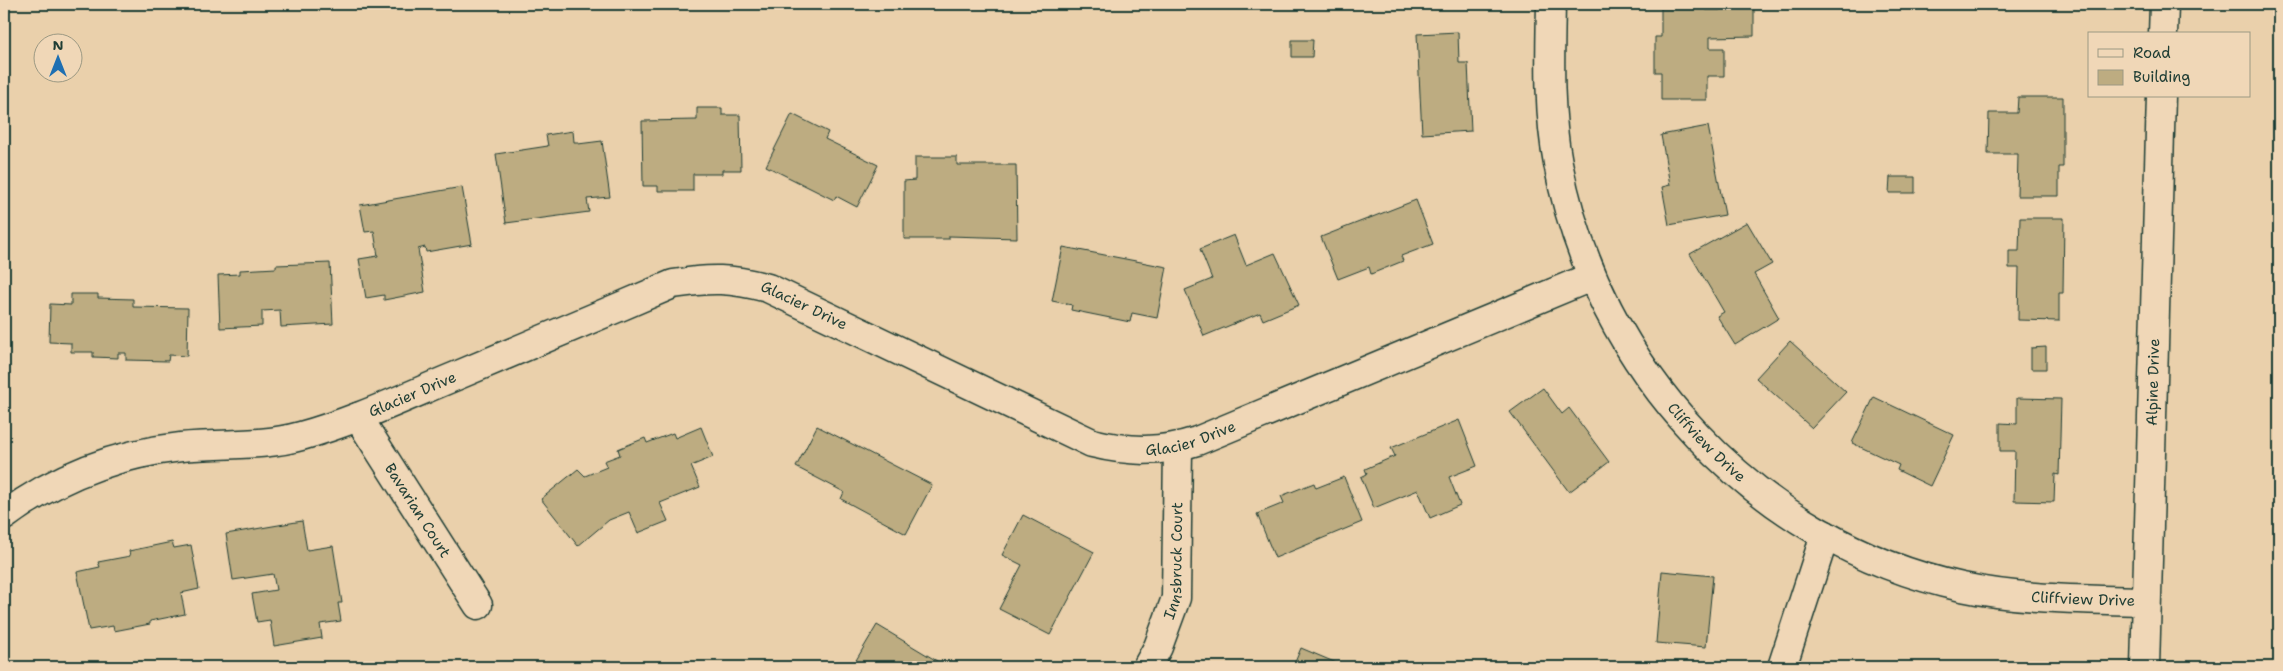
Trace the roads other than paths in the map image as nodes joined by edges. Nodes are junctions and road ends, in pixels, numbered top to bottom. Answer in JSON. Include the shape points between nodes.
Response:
{"nodes":[{"id":1,"x":1551,"y":4,"type":"edge"},
{"id":2,"x":2164,"y":4,"type":"edge"},
{"id":3,"x":2163,"y":32,"type":"edge"},
{"id":4,"x":2161,"y":98,"type":"edge"},
{"id":5,"x":1591,"y":277,"type":"junction"},
{"id":6,"x":358,"y":417,"type":"junction"},
{"id":7,"x":1178,"y":448,"type":"junction"},
{"id":8,"x":4,"y":516,"type":"edge"},
{"id":9,"x":1825,"y":535,"type":"junction"},
{"id":10,"x":2146,"y":602,"type":"junction"},
{"id":11,"x":478,"y":605,"type":"dead end"},
{"id":12,"x":1147,"y":667,"type":"edge"},
{"id":13,"x":1782,"y":667,"type":"edge"},
{"id":14,"x":2145,"y":667,"type":"edge"}],
"edges":[{"from":1,"to":5,"type":"street","name":"Cliffview Drive","via":[[1550,98],[1557,163],[1573,226]]},
{"from":2,"to":3,"type":"street"},
{"from":4,"to":10,"type":"street","name":"Alpine Drive"},
{"from":5,"to":7,"type":"street","name":"Glacier Drive"},
{"from":5,"to":9,"type":"street","name":"Cliffview Drive","via":[[1625,344],[1668,404],[1718,458],[1776,505]]},
{"from":6,"to":7,"type":"street","name":"Glacier Drive","via":[[673,284],[707,278],[738,280],[768,288],[1092,443],[1121,450]]},
{"from":6,"to":8,"type":"street","name":"Glacier Drive","via":[[300,436],[245,445],[181,447],[132,455],[79,471],[28,498]]},
{"from":6,"to":11,"type":"street","name":"Bavarian Court"},
{"from":7,"to":12,"type":"street","name":"Innsbruck Court","via":[[1176,598]]},
{"from":9,"to":10,"type":"street","name":"Cliffview Drive","via":[[1890,565],[1961,587],[2025,597]]},
{"from":9,"to":13,"type":"street"},
{"from":10,"to":14,"type":"street","name":"Alpine Drive"}]}
